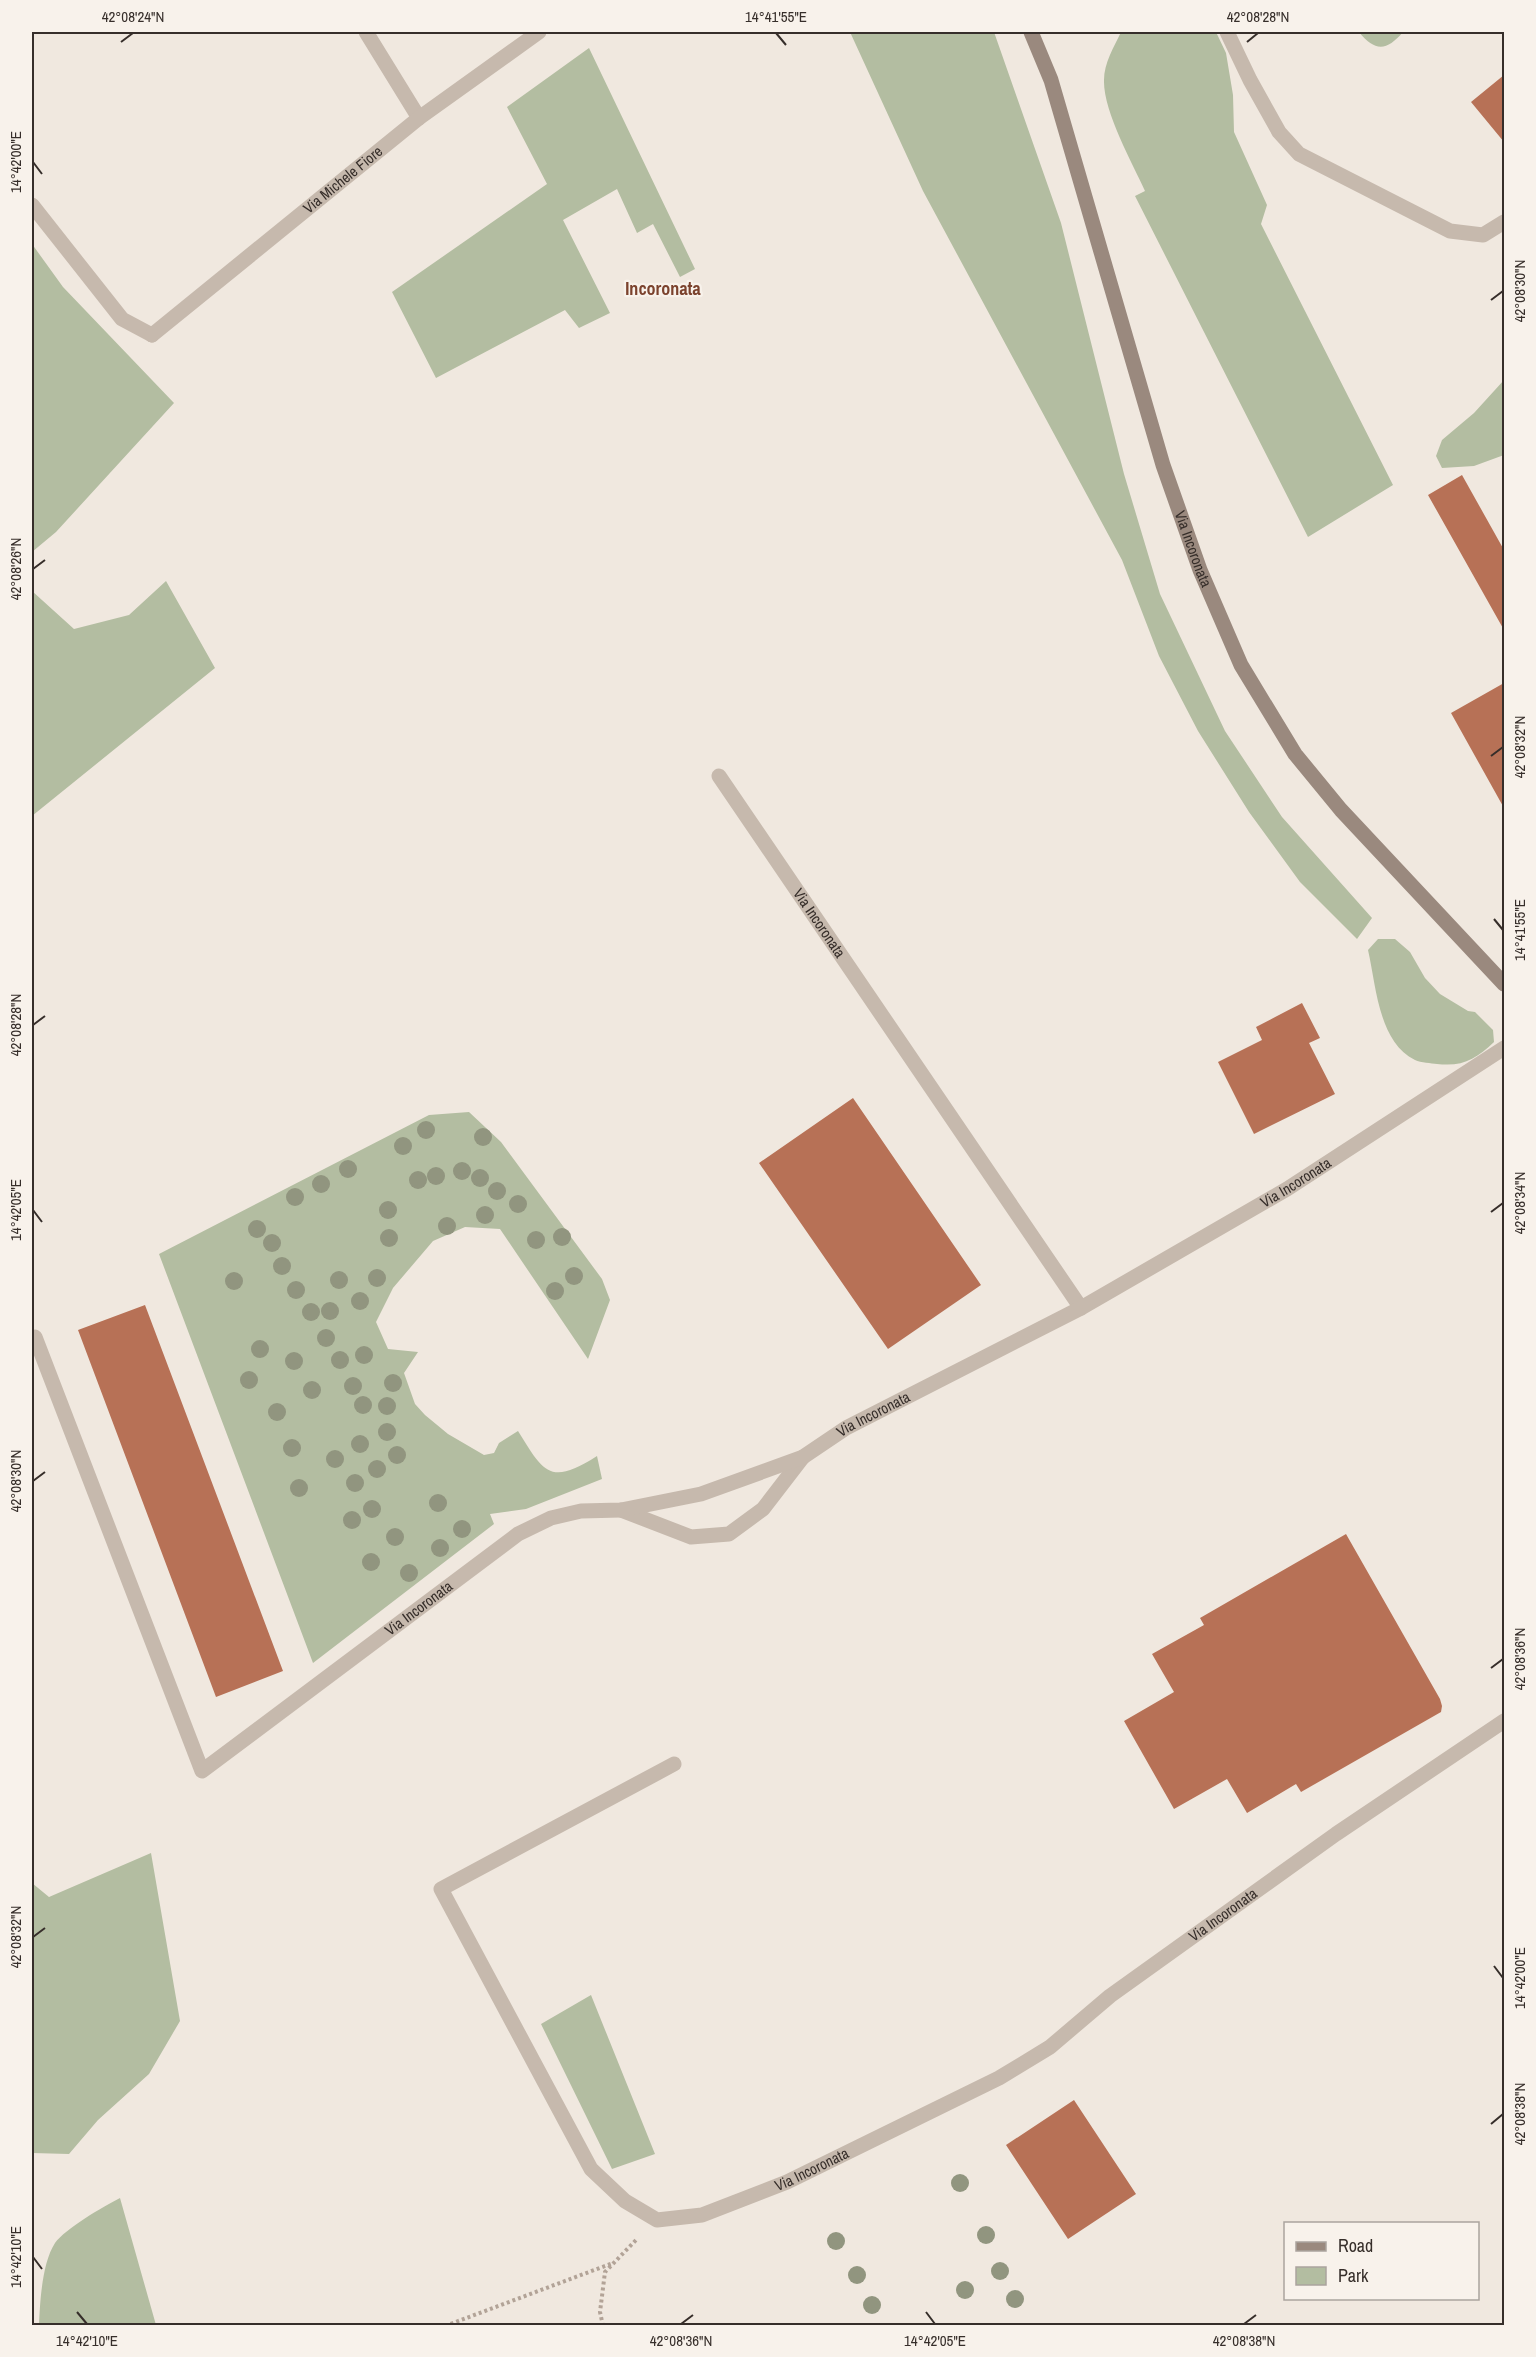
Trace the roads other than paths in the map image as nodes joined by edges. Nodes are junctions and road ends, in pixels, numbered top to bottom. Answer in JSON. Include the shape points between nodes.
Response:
{"nodes":[{"id":1,"x":366,"y":32,"type":"edge"},
{"id":2,"x":539,"y":32,"type":"edge"},
{"id":3,"x":1031,"y":32,"type":"edge"},
{"id":4,"x":1227,"y":32,"type":"edge"},
{"id":5,"x":419,"y":118,"type":"junction"},
{"id":6,"x":32,"y":205,"type":"edge"},
{"id":7,"x":1504,"y":222,"type":"edge"},
{"id":8,"x":719,"y":776,"type":"dead end"},
{"id":9,"x":1504,"y":984,"type":"edge"},
{"id":10,"x":1504,"y":1048,"type":"edge"},
{"id":11,"x":1081,"y":1308,"type":"junction"},
{"id":12,"x":35,"y":1337,"type":"dead end"},
{"id":13,"x":803,"y":1457,"type":"junction"},
{"id":14,"x":621,"y":1510,"type":"junction"},
{"id":15,"x":1504,"y":1721,"type":"edge"},
{"id":16,"x":674,"y":1764,"type":"dead end"}],
"edges":[{"from":1,"to":5,"type":"street"},
{"from":2,"to":5,"type":"street","name":"Via Michele Fiore"},
{"from":3,"to":9,"type":"main road","name":"Via Incoronata","via":[[1051,80],[1163,465],[1200,570],[1241,665],[1295,754],[1341,810]]},
{"from":4,"to":7,"type":"street","via":[[1279,132],[1299,154],[1450,231],[1483,235]]},
{"from":5,"to":6,"type":"street","name":"Via Michele Fiore","via":[[152,335],[122,320]]},
{"from":8,"to":11,"type":"street","name":"Via Incoronata"},
{"from":10,"to":11,"type":"street","name":"Via Incoronata","via":[[1287,1189]]},
{"from":11,"to":13,"type":"street","name":"Via Incoronata","via":[[846,1428]]},
{"from":12,"to":14,"type":"street","name":"Via Incoronata","via":[[202,1771],[518,1534],[551,1518],[581,1511]]},
{"from":13,"to":14,"type":"street","name":"Via Incoronata","via":[[701,1494]]},
{"from":13,"to":14,"type":"street","via":[[764,1509],[729,1534],[691,1537]]},
{"from":15,"to":16,"type":"street","name":"Via Incoronata","via":[[1307,1854],[1110,1996],[1050,2047],[999,2078],[787,2182],[702,2214],[657,2220],[625,2201],[591,2169],[441,1889]]}]}
